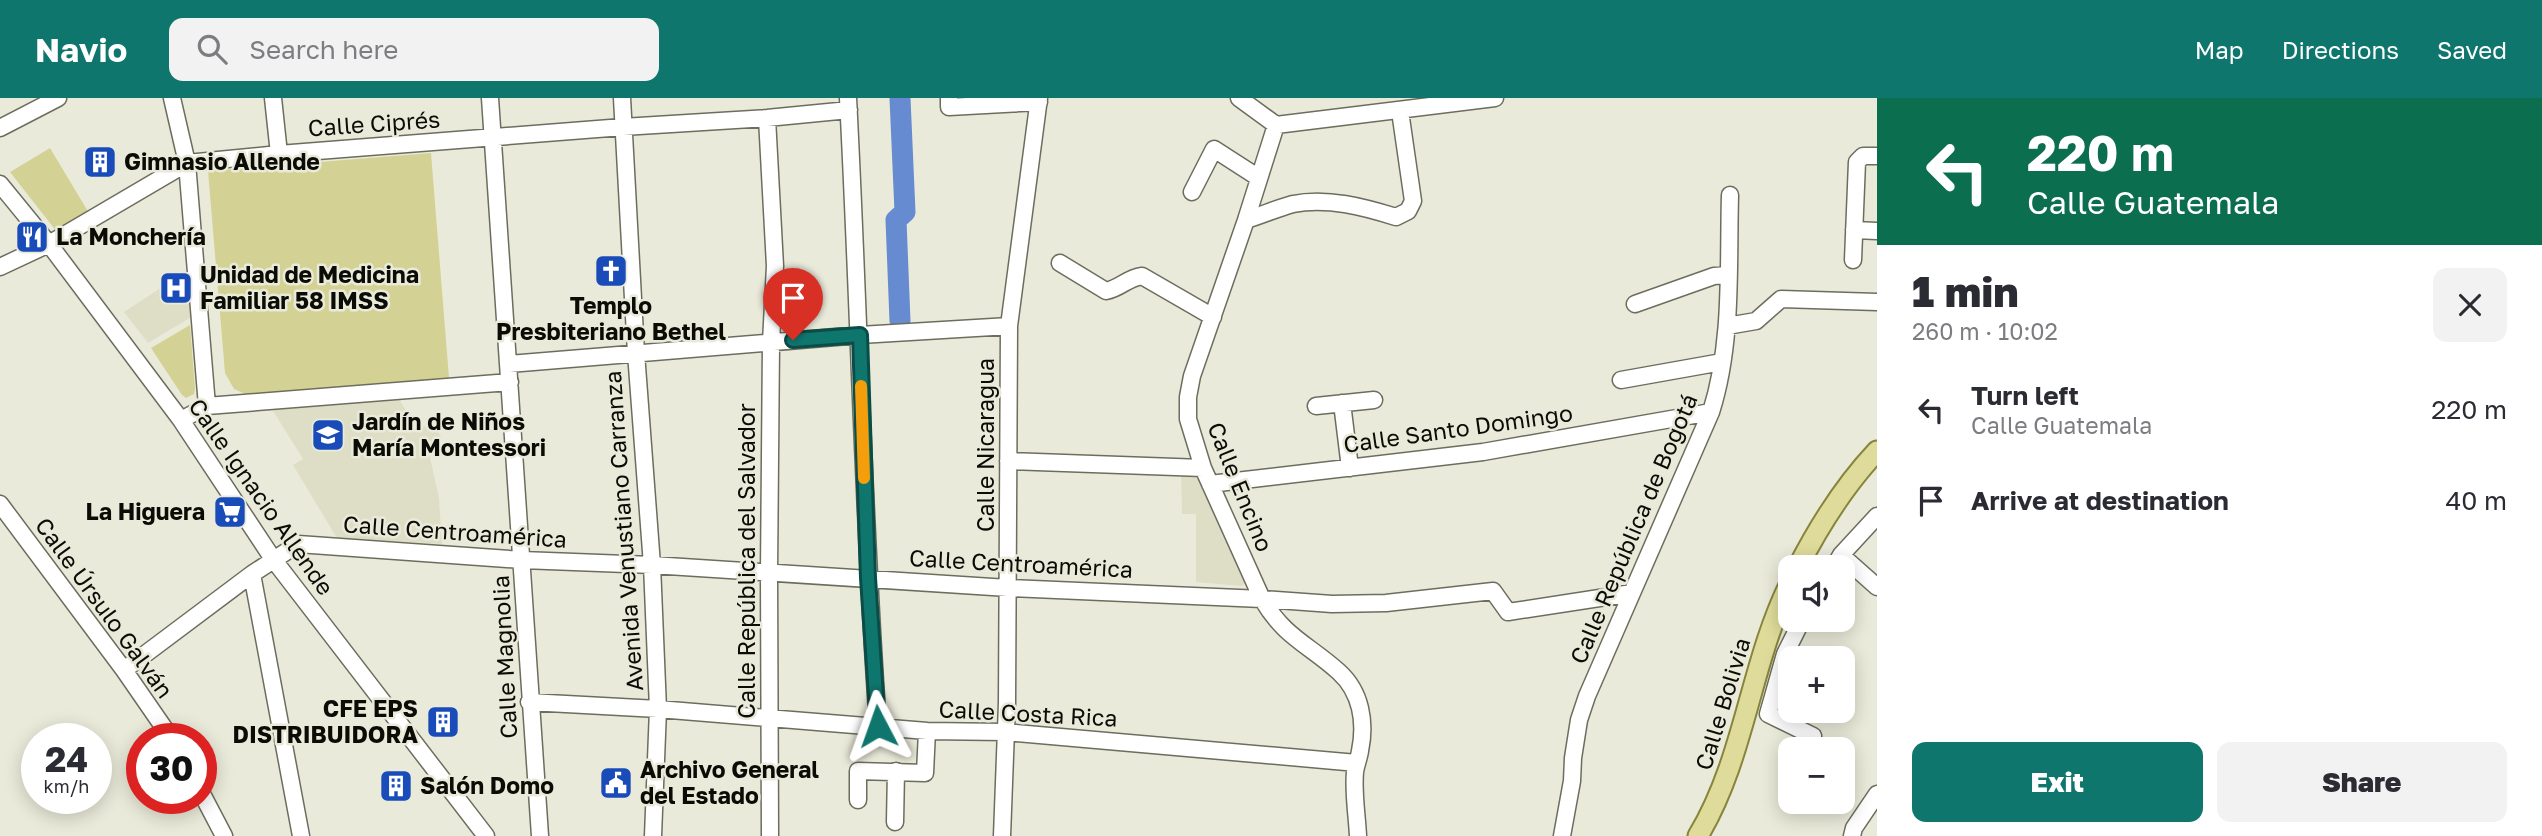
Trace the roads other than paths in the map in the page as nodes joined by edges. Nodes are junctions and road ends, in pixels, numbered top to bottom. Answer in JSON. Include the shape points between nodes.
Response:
{"nodes":[{"id":1,"x":58,"y":98,"type":"edge"},
{"id":2,"x":172,"y":98,"type":"edge"},
{"id":3,"x":273,"y":98,"type":"edge"},
{"id":4,"x":490,"y":98,"type":"edge"},
{"id":5,"x":622,"y":98,"type":"edge"},
{"id":6,"x":1238,"y":98,"type":"edge"},
{"id":7,"x":1494,"y":98,"type":"edge"},
{"id":8,"x":1039,"y":100,"type":"edge"},
{"id":9,"x":949,"y":102,"type":"edge"},
{"id":10,"x":848,"y":104,"type":"edge"},
{"id":11,"x":1400,"y":111,"type":"junction"},
{"id":12,"x":767,"y":118,"type":"junction"},
{"id":13,"x":1276,"y":124,"type":"junction"},
{"id":14,"x":623,"y":127,"type":"junction"},
{"id":15,"x":0,"y":128,"type":"edge"},
{"id":16,"x":493,"y":138,"type":"junction"},
{"id":17,"x":279,"y":154,"type":"junction"},
{"id":18,"x":1870,"y":156,"type":"edge"},
{"id":19,"x":187,"y":163,"type":"junction"},
{"id":20,"x":1259,"y":178,"type":"junction"},
{"id":21,"x":0,"y":184,"type":"edge"},
{"id":22,"x":1192,"y":192,"type":"dead end"},
{"id":23,"x":1730,"y":195,"type":"dead end"},
{"id":24,"x":1247,"y":220,"type":"junction"},
{"id":25,"x":1854,"y":230,"type":"junction"},
{"id":26,"x":1877,"y":231,"type":"edge"},
{"id":27,"x":49,"y":244,"type":"junction"},
{"id":28,"x":1853,"y":260,"type":"dead end"},
{"id":29,"x":1060,"y":263,"type":"dead end"},
{"id":30,"x":0,"y":267,"type":"edge"},
{"id":31,"x":1728,"y":275,"type":"junction"},
{"id":32,"x":1877,"y":302,"type":"edge"},
{"id":33,"x":1635,"y":304,"type":"dead end"},
{"id":34,"x":1213,"y":317,"type":"junction"},
{"id":35,"x":1009,"y":326,"type":"junction"},
{"id":36,"x":1727,"y":327,"type":"junction"},
{"id":37,"x":860,"y":335,"type":"junction"},
{"id":38,"x":771,"y":342,"type":"junction"},
{"id":39,"x":636,"y":353,"type":"junction"},
{"id":40,"x":1723,"y":362,"type":"junction"},
{"id":41,"x":509,"y":364,"type":"junction"},
{"id":42,"x":1621,"y":380,"type":"dead end"},
{"id":43,"x":510,"y":382,"type":"junction"},
{"id":44,"x":1374,"y":400,"type":"dead end"},
{"id":45,"x":1342,"y":403,"type":"junction"},
{"id":46,"x":207,"y":406,"type":"junction"},
{"id":47,"x":1316,"y":406,"type":"dead end"},
{"id":48,"x":1711,"y":412,"type":"junction"},
{"id":49,"x":181,"y":420,"type":"junction"},
{"id":50,"x":1877,"y":451,"type":"edge"},
{"id":51,"x":1008,"y":461,"type":"junction"},
{"id":52,"x":1203,"y":468,"type":"junction"},
{"id":53,"x":1350,"y":468,"type":"junction"},
{"id":54,"x":1210,"y":484,"type":"junction"},
{"id":55,"x":0,"y":504,"type":"edge"},
{"id":56,"x":1877,"y":516,"type":"edge"},
{"id":57,"x":1804,"y":555,"type":"edge"},
{"id":58,"x":1843,"y":555,"type":"edge"},
{"id":59,"x":273,"y":559,"type":"junction"},
{"id":60,"x":522,"y":560,"type":"junction"},
{"id":61,"x":652,"y":565,"type":"junction"},
{"id":62,"x":1855,"y":572,"type":"edge"},
{"id":63,"x":769,"y":573,"type":"junction"},
{"id":64,"x":252,"y":574,"type":"junction"},
{"id":65,"x":868,"y":578,"type":"junction"},
{"id":66,"x":1877,"y":587,"type":"edge"},
{"id":67,"x":1007,"y":588,"type":"junction"},
{"id":68,"x":1632,"y":593,"type":"junction"},
{"id":69,"x":1262,"y":599,"type":"junction"},
{"id":70,"x":1778,"y":616,"type":"edge"},
{"id":71,"x":1766,"y":648,"type":"junction"},
{"id":72,"x":1778,"y":652,"type":"edge"},
{"id":73,"x":124,"y":670,"type":"junction"},
{"id":74,"x":1778,"y":679,"type":"edge"},
{"id":75,"x":529,"y":702,"type":"junction"},
{"id":76,"x":658,"y":709,"type":"junction"},
{"id":77,"x":769,"y":718,"type":"junction"},
{"id":78,"x":1778,"y":719,"type":"edge"},
{"id":79,"x":161,"y":723,"type":"edge"},
{"id":80,"x":1786,"y":723,"type":"edge"},
{"id":81,"x":878,"y":726,"type":"junction"},
{"id":82,"x":927,"y":731,"type":"junction"},
{"id":83,"x":1005,"y":732,"type":"junction"},
{"id":84,"x":1813,"y":736,"type":"dead end"},
{"id":85,"x":1357,"y":763,"type":"junction"},
{"id":86,"x":896,"y":771,"type":"junction"},
{"id":87,"x":1877,"y":794,"type":"edge"},
{"id":88,"x":858,"y":800,"type":"dead end"},
{"id":89,"x":211,"y":814,"type":"edge"},
{"id":90,"x":1877,"y":815,"type":"edge"},
{"id":91,"x":895,"y":822,"type":"dead end"},
{"id":92,"x":220,"y":835,"type":"edge"},
{"id":93,"x":301,"y":836,"type":"edge"},
{"id":94,"x":486,"y":836,"type":"edge"},
{"id":95,"x":540,"y":836,"type":"edge"},
{"id":96,"x":653,"y":836,"type":"edge"},
{"id":97,"x":770,"y":836,"type":"edge"},
{"id":98,"x":1002,"y":836,"type":"edge"},
{"id":99,"x":1358,"y":836,"type":"edge"},
{"id":100,"x":1562,"y":836,"type":"edge"},
{"id":101,"x":1698,"y":836,"type":"edge"},
{"id":102,"x":1854,"y":836,"type":"edge"}],
"edges":[{"from":1,"to":15,"type":"street"},
{"from":2,"to":19,"type":"street"},
{"from":3,"to":17,"type":"street"},
{"from":4,"to":16,"type":"street","name":"Calle Magnolia"},
{"from":5,"to":14,"type":"street","name":"Avenida Venustiano Carranza"},
{"from":6,"to":13,"type":"street"},
{"from":7,"to":11,"type":"street"},
{"from":8,"to":9,"type":"street"},
{"from":8,"to":35,"type":"street","name":"Calle Nicaragua"},
{"from":10,"to":12,"type":"street","name":"Calle Ciprés"},
{"from":10,"to":37,"type":"street"},
{"from":11,"to":13,"type":"street"},
{"from":11,"to":24,"type":"street","via":[[1413,201],[1408,211],[1396,217],[1329,203],[1294,204]]},
{"from":12,"to":14,"type":"street","name":"Calle Ciprés"},
{"from":12,"to":38,"type":"street","name":"Calle República del Salvador","via":[[775,266]]},
{"from":13,"to":20,"type":"street","name":"Calle Encino"},
{"from":14,"to":16,"type":"street","name":"Calle Ciprés"},
{"from":14,"to":39,"type":"street","name":"Avenida Venustiano Carranza"},
{"from":16,"to":17,"type":"street","name":"Calle Ciprés"},
{"from":16,"to":41,"type":"street","name":"Calle Magnolia"},
{"from":17,"to":19,"type":"street","name":"Calle Ciprés"},
{"from":18,"to":25,"type":"street","via":[[1857,162]]},
{"from":19,"to":27,"type":"street","name":"Calle Ciprés"},
{"from":19,"to":46,"type":"street"},
{"from":20,"to":22,"type":"street","via":[[1214,149]]},
{"from":20,"to":24,"type":"street","name":"Calle Encino"},
{"from":21,"to":27,"type":"street","name":"Calle Ignacio Allende"},
{"from":23,"to":31,"type":"street","name":"Calle República de Bogotá"},
{"from":24,"to":34,"type":"street","name":"Calle Encino"},
{"from":25,"to":26,"type":"street"},
{"from":25,"to":28,"type":"street"},
{"from":27,"to":30,"type":"street","name":"Calle Ciprés"},
{"from":27,"to":49,"type":"street","name":"Calle Ignacio Allende"},
{"from":29,"to":34,"type":"street","via":[[1106,291],[1142,276]]},
{"from":31,"to":33,"type":"street"},
{"from":31,"to":36,"type":"street","name":"Calle República de Bogotá"},
{"from":32,"to":36,"type":"street","via":[[1781,299],[1756,321]]},
{"from":34,"to":52,"type":"street","name":"Calle Encino","via":[[1188,397],[1188,419]]},
{"from":35,"to":37,"type":"street"},
{"from":35,"to":51,"type":"street","name":"Calle Nicaragua"},
{"from":36,"to":40,"type":"street","name":"Calle República de Bogotá"},
{"from":37,"to":38,"type":"street"},
{"from":37,"to":65,"type":"street"},
{"from":38,"to":39,"type":"street"},
{"from":38,"to":63,"type":"street","name":"Calle República del Salvador"},
{"from":39,"to":41,"type":"street"},
{"from":39,"to":61,"type":"street","name":"Avenida Venustiano Carranza"},
{"from":40,"to":42,"type":"street"},
{"from":40,"to":48,"type":"street","name":"Calle República de Bogotá"},
{"from":41,"to":43,"type":"street","name":"Calle Magnolia"},
{"from":43,"to":46,"type":"street"},
{"from":43,"to":60,"type":"street","name":"Calle Magnolia"},
{"from":44,"to":45,"type":"street"},
{"from":45,"to":47,"type":"street"},
{"from":45,"to":53,"type":"street"},
{"from":46,"to":49,"type":"street"},
{"from":48,"to":53,"type":"street","name":"Calle Santo Domingo","via":[[1483,452]]},
{"from":48,"to":68,"type":"street","name":"Calle República de Bogotá"},
{"from":49,"to":59,"type":"street","name":"Calle Ignacio Allende"},
{"from":50,"to":57,"type":"main road","via":[[1859,470]]},
{"from":51,"to":52,"type":"street"},
{"from":51,"to":67,"type":"street","name":"Calle Nicaragua"},
{"from":52,"to":54,"type":"street","name":"Calle Encino"},
{"from":53,"to":54,"type":"street","name":"Calle Santo Domingo"},
{"from":54,"to":69,"type":"street","name":"Calle Encino"},
{"from":55,"to":73,"type":"street","name":"Calle Úrsulo Galván"},
{"from":56,"to":58,"type":"street"},
{"from":59,"to":60,"type":"street","name":"Calle Centroamérica","via":[[298,544]]},
{"from":59,"to":64,"type":"street","name":"Calle Centroamérica"},
{"from":59,"to":94,"type":"street","name":"Calle Ignacio Allende"},
{"from":60,"to":61,"type":"street","name":"Calle Centroamérica"},
{"from":60,"to":75,"type":"street","name":"Calle Magnolia"},
{"from":61,"to":63,"type":"street","name":"Calle Centroamérica"},
{"from":61,"to":76,"type":"street","name":"Avenida Venustiano Carranza"},
{"from":62,"to":66,"type":"street"},
{"from":63,"to":65,"type":"street","name":"Calle Centroamérica"},
{"from":63,"to":77,"type":"street","name":"Calle República del Salvador"},
{"from":64,"to":73,"type":"street","name":"Calle Centroamérica"},
{"from":64,"to":93,"type":"street"},
{"from":65,"to":67,"type":"street","name":"Calle Centroamérica"},
{"from":65,"to":81,"type":"street"},
{"from":67,"to":69,"type":"street","name":"Calle Centroamérica"},
{"from":67,"to":83,"type":"street","name":"Calle Nicaragua"},
{"from":68,"to":69,"type":"street","name":"Calle Centroamérica","via":[[1508,612],[1493,591],[1386,603]]},
{"from":68,"to":100,"type":"street","name":"Calle República de Bogotá","via":[[1579,720]]},
{"from":69,"to":85,"type":"street","name":"Calle Encino","via":[[1285,631],[1339,672],[1357,695],[1362,712]]},
{"from":70,"to":71,"type":"main road","name":"Calle Bolivia"},
{"from":71,"to":72,"type":"street"},
{"from":71,"to":101,"type":"main road","name":"Calle Bolivia","via":[[1724,786]]},
{"from":73,"to":79,"type":"street","name":"Calle Úrsulo Galván"},
{"from":74,"to":78,"type":"street","via":[[1768,714]]},
{"from":75,"to":76,"type":"street","name":"Calle Costa Rica"},
{"from":75,"to":95,"type":"street","name":"Calle Magnolia"},
{"from":76,"to":77,"type":"street","name":"Calle Costa Rica"},
{"from":76,"to":96,"type":"street","name":"Avenida Venustiano Carranza"},
{"from":77,"to":81,"type":"street","name":"Calle Costa Rica"},
{"from":77,"to":97,"type":"street","name":"Calle República del Salvador"},
{"from":80,"to":84,"type":"street"},
{"from":81,"to":82,"type":"street","name":"Calle Costa Rica"},
{"from":82,"to":83,"type":"street","name":"Calle Costa Rica"},
{"from":82,"to":86,"type":"street","via":[[925,773]]},
{"from":83,"to":85,"type":"street","name":"Calle Costa Rica"},
{"from":83,"to":98,"type":"street","name":"Calle Nicaragua"},
{"from":85,"to":99,"type":"street","name":"Calle Encino"},
{"from":86,"to":88,"type":"street","via":[[858,771]]},
{"from":86,"to":91,"type":"street"},
{"from":87,"to":102,"type":"street","via":[[1854,828]]},
{"from":89,"to":92,"type":"street"},
{"from":90,"to":102,"type":"street"}]}
